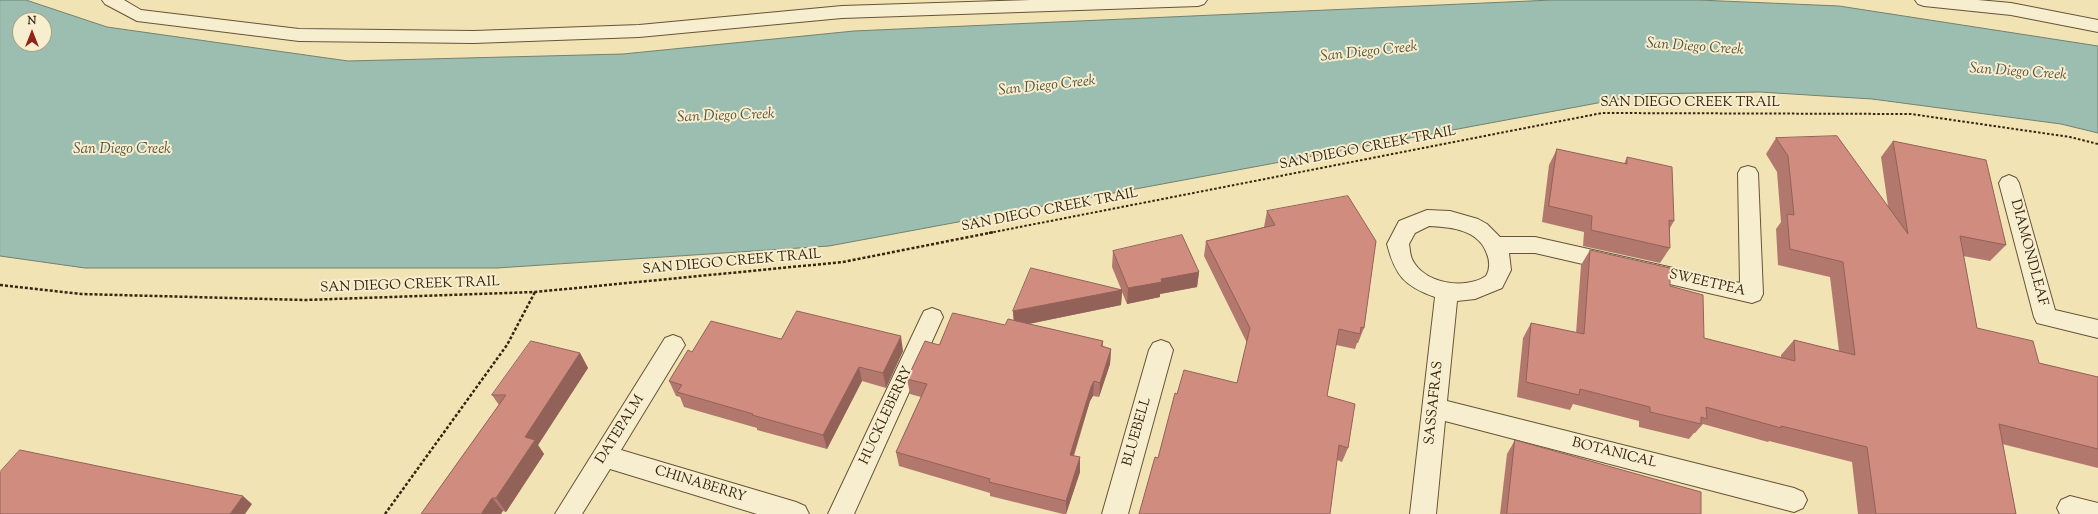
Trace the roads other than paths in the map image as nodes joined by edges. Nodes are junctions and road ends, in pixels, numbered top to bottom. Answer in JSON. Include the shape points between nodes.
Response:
{"nodes":[{"id":1,"x":111,"y":0,"type":"edge"},
{"id":2,"x":1198,"y":0,"type":"edge"},
{"id":3,"x":1924,"y":0,"type":"edge"},
{"id":4,"x":2098,"y":26,"type":"edge"},
{"id":5,"x":1748,"y":173,"type":"dead end"},
{"id":6,"x":2009,"y":182,"type":"dead end"},
{"id":7,"x":1495,"y":245,"type":"junction"},
{"id":8,"x":1447,"y":292,"type":"junction"},
{"id":9,"x":932,"y":318,"type":"dead end"},
{"id":10,"x":2098,"y":330,"type":"edge"},
{"id":11,"x":673,"y":345,"type":"dead end"},
{"id":12,"x":1161,"y":350,"type":"dead end"},
{"id":13,"x":1434,"y":408,"type":"junction"},
{"id":14,"x":604,"y":456,"type":"junction"},
{"id":15,"x":1794,"y":500,"type":"dead end"},
{"id":16,"x":2070,"y":508,"type":"dead end"},
{"id":17,"x":568,"y":514,"type":"edge"},
{"id":18,"x":796,"y":514,"type":"edge"},
{"id":19,"x":841,"y":514,"type":"edge"},
{"id":20,"x":1115,"y":514,"type":"edge"},
{"id":21,"x":1423,"y":514,"type":"edge"},
{"id":22,"x":2096,"y":514,"type":"edge"}],
"edges":[{"from":1,"to":2,"type":"street","via":[[137,15],[299,35],[466,37],[639,31],[842,12]]},
{"from":3,"to":4,"type":"street","via":[[2011,9]]},
{"from":5,"to":7,"type":"street","name":"SWEETPEA","via":[[1752,294],[1535,245]]},
{"from":6,"to":10,"type":"street","name":"DIAMONDLEAF","via":[[2045,318]]},
{"from":7,"to":8,"type":"street","via":[[1501,264],[1494,282],[1473,293]]},
{"from":7,"to":8,"type":"street","via":[[1478,228],[1452,218],[1427,218],[1407,227],[1398,244],[1403,264],[1420,282]]},
{"from":8,"to":13,"type":"street","name":"SASSAFRAS"},
{"from":9,"to":19,"type":"street","name":"HUCKLEBERRY"},
{"from":11,"to":14,"type":"street","name":"DATEPALM"},
{"from":12,"to":20,"type":"street","name":"BLUEBELL"},
{"from":13,"to":15,"type":"street","name":"BOTANICAL"},
{"from":13,"to":21,"type":"street","name":"SASSAFRAS"},
{"from":14,"to":17,"type":"street","name":"DATEPALM"},
{"from":14,"to":18,"type":"street","name":"CHINABERRY"},
{"from":16,"to":22,"type":"street"}]}
